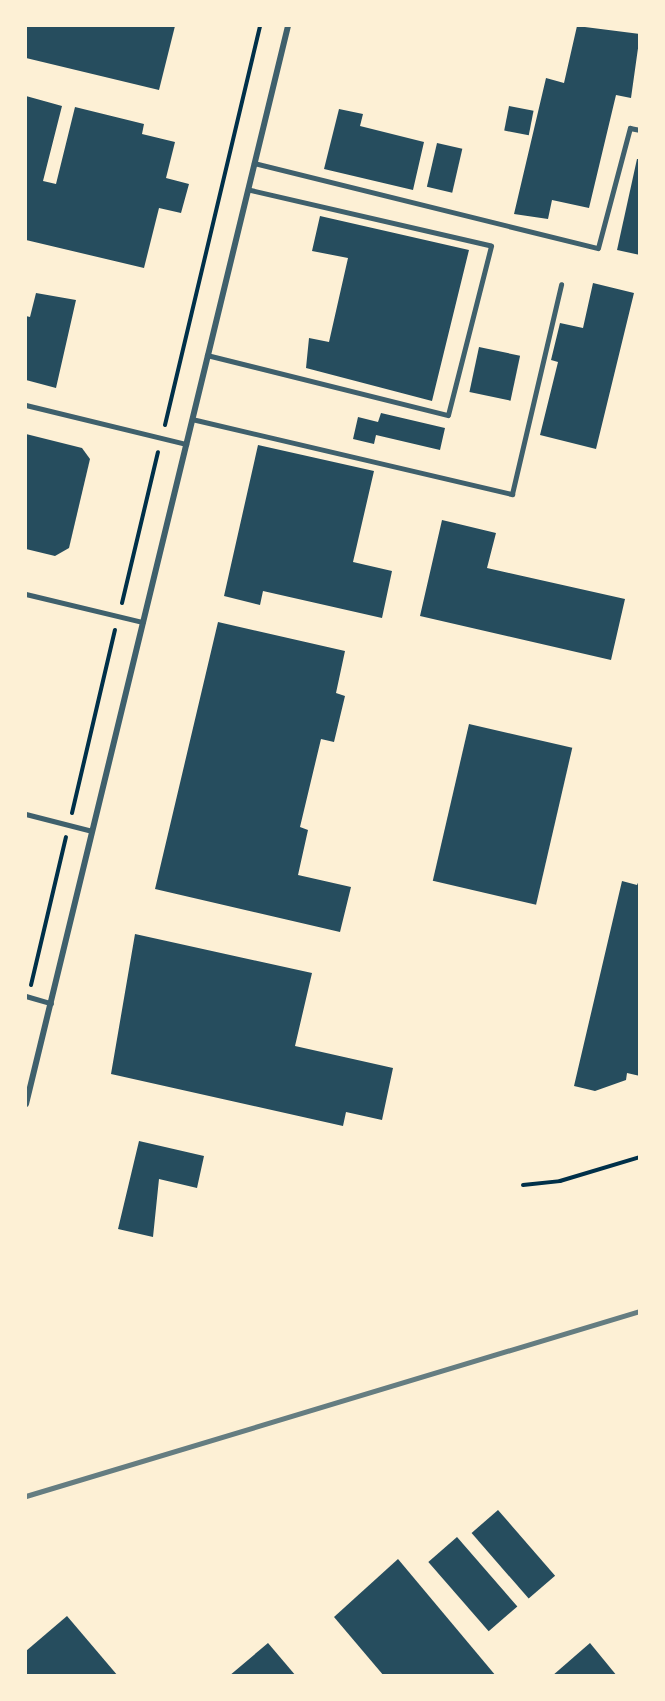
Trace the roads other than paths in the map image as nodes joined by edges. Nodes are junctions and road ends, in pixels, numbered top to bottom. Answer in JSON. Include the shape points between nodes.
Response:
{"nodes":[{"id":1,"x":288,"y":26,"type":"edge"},
{"id":2,"x":639,"y":130,"type":"edge"},
{"id":3,"x":254,"y":163,"type":"junction"},
{"id":4,"x":248,"y":190,"type":"junction"},
{"id":5,"x":561,"y":285,"type":"dead end"},
{"id":6,"x":207,"y":355,"type":"junction"},
{"id":7,"x":26,"y":405,"type":"edge"},
{"id":8,"x":192,"y":418,"type":"junction"},
{"id":9,"x":186,"y":444,"type":"junction"},
{"id":10,"x":26,"y":594,"type":"edge"},
{"id":11,"x":143,"y":622,"type":"junction"},
{"id":12,"x":26,"y":814,"type":"edge"},
{"id":13,"x":92,"y":831,"type":"junction"},
{"id":14,"x":27,"y":997,"type":"edge"},
{"id":15,"x":51,"y":1003,"type":"junction"},
{"id":16,"x":26,"y":1104,"type":"edge"}],
"edges":[{"from":1,"to":3,"type":"street"},
{"from":2,"to":3,"type":"lane","via":[[630,128],[598,248]]},
{"from":3,"to":4,"type":"street"},
{"from":4,"to":6,"type":"street"},
{"from":4,"to":6,"type":"lane","via":[[491,246],[448,416]]},
{"from":5,"to":8,"type":"lane","via":[[512,494]]},
{"from":6,"to":8,"type":"street"},
{"from":7,"to":9,"type":"lane"},
{"from":8,"to":9,"type":"street"},
{"from":9,"to":11,"type":"street"},
{"from":10,"to":11,"type":"lane"},
{"from":11,"to":13,"type":"street"},
{"from":12,"to":13,"type":"lane"},
{"from":13,"to":15,"type":"street"},
{"from":14,"to":15,"type":"lane"},
{"from":15,"to":16,"type":"street"}]}
